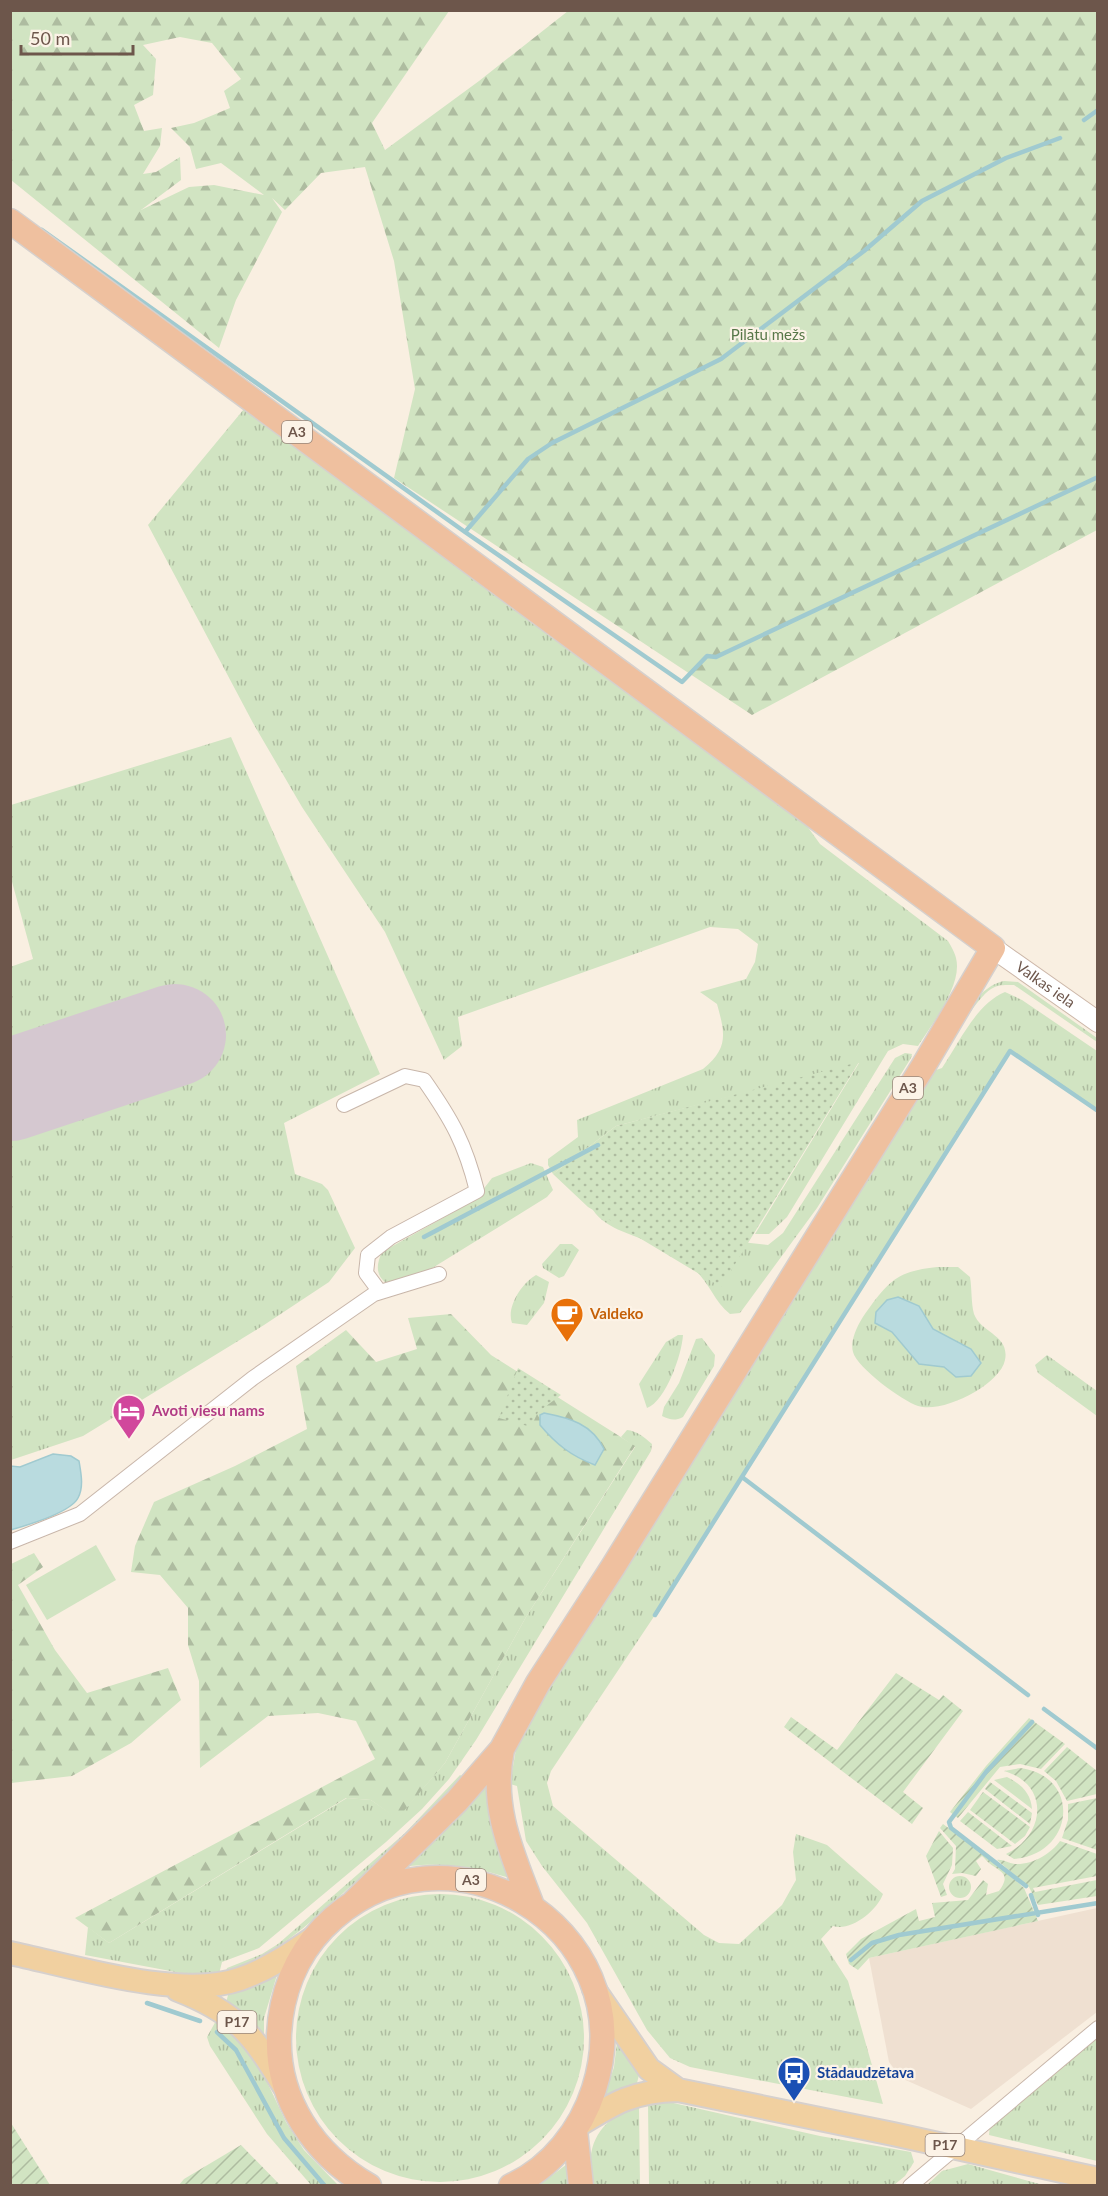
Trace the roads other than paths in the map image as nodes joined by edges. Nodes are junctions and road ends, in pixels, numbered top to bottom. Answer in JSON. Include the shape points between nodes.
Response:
{"nodes":[{"id":1,"x":10,"y":220,"type":"edge"},
{"id":2,"x":993,"y":948,"type":"junction"},
{"id":3,"x":1098,"y":1022,"type":"edge"},
{"id":4,"x":344,"y":1105,"type":"dead end"},
{"id":5,"x":439,"y":1274,"type":"dead end"},
{"id":6,"x":380,"y":1292,"type":"junction"},
{"id":7,"x":10,"y":1542,"type":"edge"},
{"id":8,"x":501,"y":1749,"type":"junction"},
{"id":9,"x":354,"y":1902,"type":"junction"},
{"id":10,"x":532,"y":1906,"type":"junction"},
{"id":11,"x":315,"y":1936,"type":"junction"},
{"id":12,"x":10,"y":1953,"type":"edge"},
{"id":13,"x":160,"y":1983,"type":"junction"},
{"id":14,"x":594,"y":1989,"type":"junction"},
{"id":15,"x":1098,"y":2028,"type":"edge"},
{"id":16,"x":678,"y":2090,"type":"junction"},
{"id":17,"x":287,"y":2091,"type":"junction"},
{"id":18,"x":576,"y":2128,"type":"junction"},
{"id":19,"x":953,"y":2147,"type":"junction"},
{"id":20,"x":1098,"y":2179,"type":"edge"},
{"id":21,"x":359,"y":2182,"type":"edge"},
{"id":22,"x":511,"y":2186,"type":"edge"},
{"id":23,"x":581,"y":2186,"type":"edge"},
{"id":24,"x":910,"y":2186,"type":"edge"}],
"edges":[{"from":1,"to":2,"type":"highway","number":"A3"},
{"from":2,"to":3,"type":"main road","name":"Valkas iela"},
{"from":2,"to":8,"type":"highway","number":"A3","via":[[538,1683]]},
{"from":4,"to":6,"type":"street","via":[[405,1076],[424,1080],[453,1121],[477,1191],[391,1237],[369,1255],[366,1273]]},
{"from":5,"to":6,"type":"street"},
{"from":6,"to":7,"type":"street","via":[[252,1378],[80,1514]]},
{"from":8,"to":9,"type":"highway","number":"A3","via":[[433,1825]]},
{"from":8,"to":10,"type":"highway","number":"A3","via":[[497,1771],[499,1810]]},
{"from":9,"to":10,"type":"highway","number":"A3","via":[[392,1885],[433,1877],[474,1881]]},
{"from":9,"to":11,"type":"highway","number":"A3"},
{"from":10,"to":14,"type":"highway","number":"A3","via":[[556,1926],[576,1951]]},
{"from":11,"to":13,"type":"main road","number":"P17","via":[[271,1966],[240,1979],[203,1986]]},
{"from":11,"to":17,"type":"highway","number":"A3","via":[[296,1966],[284,1998],[278,2045]]},
{"from":12,"to":13,"type":"main road","number":"P17"},
{"from":13,"to":17,"type":"main road","number":"P17","via":[[210,2004],[237,2022],[254,2039]]},
{"from":14,"to":16,"type":"main road","number":"P17","via":[[649,2069]]},
{"from":14,"to":18,"type":"highway","number":"A3","via":[[602,2036],[599,2074]]},
{"from":15,"to":19,"type":"street"},
{"from":16,"to":18,"type":"main road","number":"P17","via":[[622,2098]]},
{"from":16,"to":19,"type":"main road","number":"P17"},
{"from":17,"to":21,"type":"highway","number":"A3","via":[[305,2129],[325,2154]]},
{"from":18,"to":22,"type":"highway","number":"A3","via":[[559,2151]]},
{"from":18,"to":23,"type":"highway"},
{"from":19,"to":20,"type":"main road","number":"P17"},
{"from":19,"to":24,"type":"street"}]}
